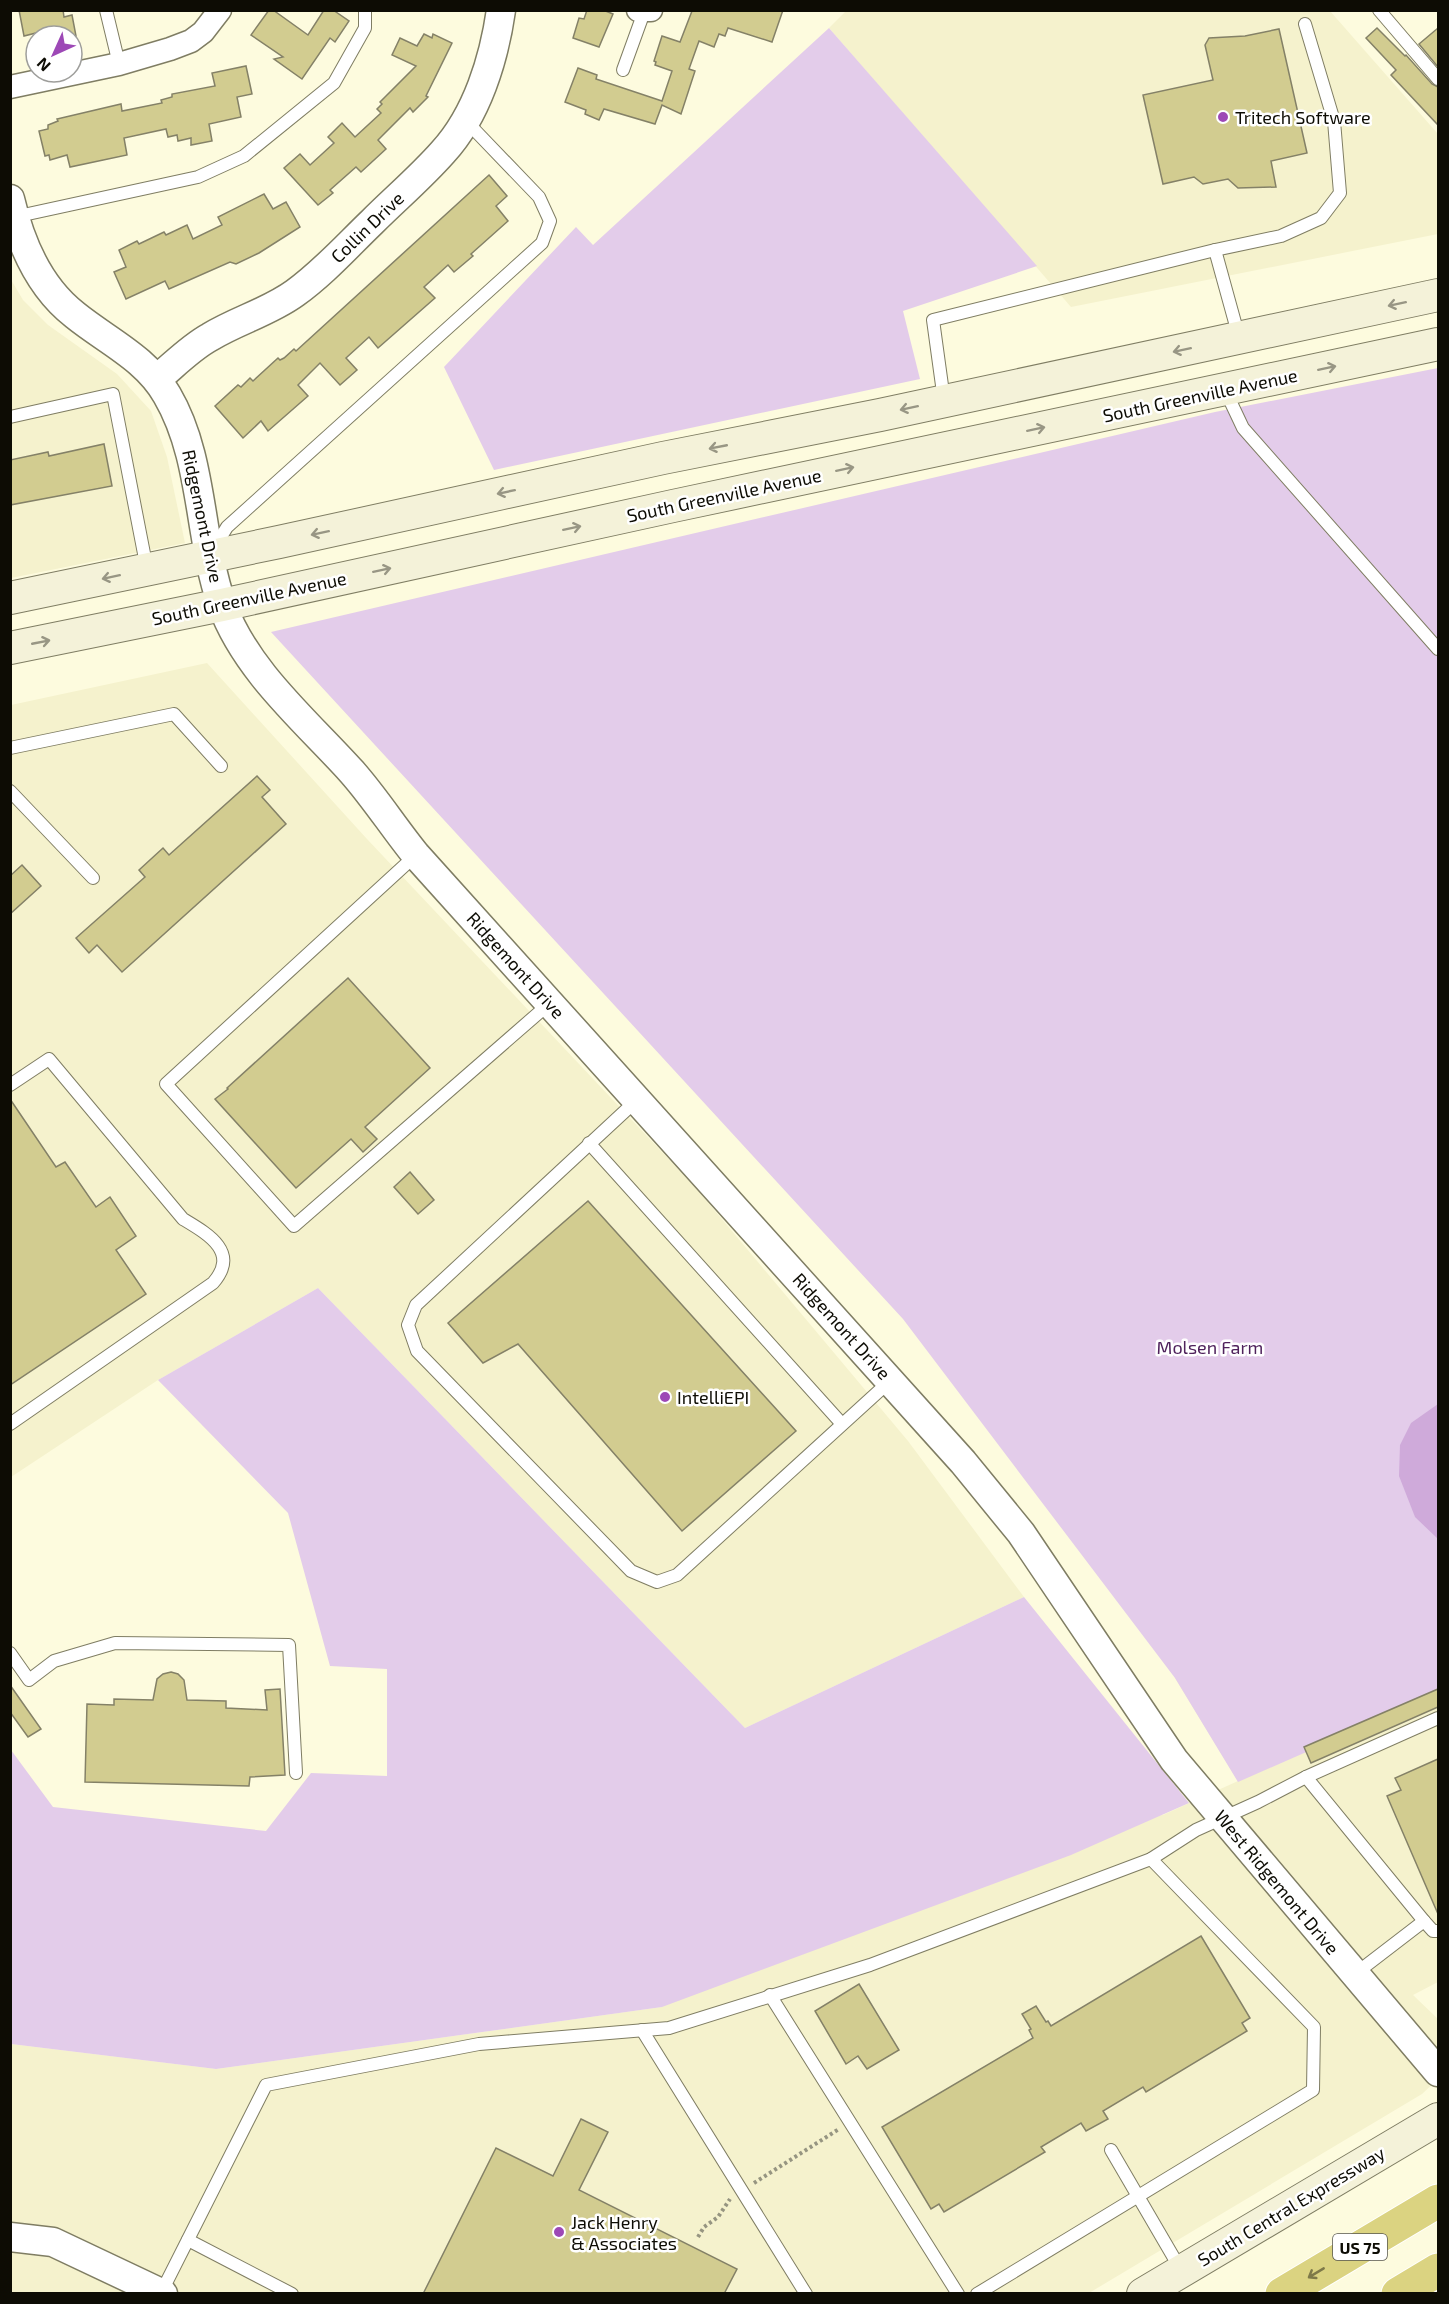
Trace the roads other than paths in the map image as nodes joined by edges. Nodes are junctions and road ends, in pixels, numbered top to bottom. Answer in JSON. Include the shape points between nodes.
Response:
{"nodes":[{"id":1,"x":106,"y":10,"type":"edge"},
{"id":2,"x":220,"y":10,"type":"edge"},
{"id":3,"x":365,"y":10,"type":"edge"},
{"id":4,"x":501,"y":10,"type":"edge"},
{"id":5,"x":1379,"y":10,"type":"edge"},
{"id":6,"x":644,"y":11,"type":"edge"},
{"id":7,"x":1305,"y":24,"type":"dead end"},
{"id":8,"x":119,"y":64,"type":"junction"},
{"id":9,"x":623,"y":70,"type":"dead end"},
{"id":10,"x":1438,"y":79,"type":"edge"},
{"id":11,"x":10,"y":87,"type":"edge"},
{"id":12,"x":465,"y":120,"type":"junction"},
{"id":13,"x":12,"y":208,"type":"edge"},
{"id":14,"x":1215,"y":249,"type":"junction"},
{"id":15,"x":1438,"y":295,"type":"edge"},
{"id":16,"x":1239,"y":338,"type":"junction"},
{"id":17,"x":1438,"y":344,"type":"edge"},
{"id":18,"x":157,"y":380,"type":"junction"},
{"id":19,"x":1237,"y":388,"type":"junction"},
{"id":20,"x":944,"y":401,"type":"junction"},
{"id":21,"x":10,"y":417,"type":"edge"},
{"id":22,"x":209,"y":556,"type":"junction"},
{"id":23,"x":147,"y":569,"type":"junction"},
{"id":24,"x":10,"y":598,"type":"edge"},
{"id":25,"x":222,"y":605,"type":"junction"},
{"id":26,"x":10,"y":648,"type":"edge"},
{"id":27,"x":1438,"y":649,"type":"edge"},
{"id":28,"x":10,"y":748,"type":"edge"},
{"id":29,"x":221,"y":766,"type":"dead end"},
{"id":30,"x":10,"y":791,"type":"edge"},
{"id":31,"x":416,"y":855,"type":"junction"},
{"id":32,"x":93,"y":878,"type":"dead end"},
{"id":33,"x":550,"y":1003,"type":"junction"},
{"id":34,"x":10,"y":1085,"type":"edge"},
{"id":35,"x":638,"y":1100,"type":"junction"},
{"id":36,"x":589,"y":1143,"type":"junction"},
{"id":37,"x":890,"y":1380,"type":"junction"},
{"id":38,"x":842,"y":1424,"type":"junction"},
{"id":39,"x":10,"y":1425,"type":"edge"},
{"id":40,"x":10,"y":1653,"type":"edge"},
{"id":41,"x":1125,"y":1685,"type":"joint"},
{"id":42,"x":1438,"y":1718,"type":"edge"},
{"id":43,"x":296,"y":1773,"type":"dead end"},
{"id":44,"x":1306,"y":1777,"type":"junction"},
{"id":45,"x":1224,"y":1818,"type":"junction"},
{"id":46,"x":1151,"y":1859,"type":"junction"},
{"id":47,"x":1424,"y":1921,"type":"junction"},
{"id":48,"x":1438,"y":1931,"type":"edge"},
{"id":49,"x":1355,"y":1974,"type":"junction"},
{"id":50,"x":770,"y":1995,"type":"junction"},
{"id":51,"x":642,"y":2030,"type":"junction"},
{"id":52,"x":1438,"y":2072,"type":"edge"},
{"id":53,"x":1438,"y":2119,"type":"edge"},
{"id":54,"x":1111,"y":2150,"type":"dead end"},
{"id":55,"x":1138,"y":2196,"type":"junction"},
{"id":56,"x":1438,"y":2201,"type":"edge"},
{"id":57,"x":10,"y":2237,"type":"edge"},
{"id":58,"x":188,"y":2240,"type":"junction"},
{"id":59,"x":1438,"y":2270,"type":"edge"},
{"id":60,"x":1181,"y":2271,"type":"junction"},
{"id":61,"x":1438,"y":2286,"type":"edge"},
{"id":62,"x":162,"y":2293,"type":"edge"},
{"id":63,"x":292,"y":2294,"type":"edge"},
{"id":64,"x":806,"y":2294,"type":"edge"},
{"id":65,"x":958,"y":2294,"type":"edge"},
{"id":66,"x":977,"y":2294,"type":"edge"},
{"id":67,"x":1143,"y":2294,"type":"edge"},
{"id":68,"x":1282,"y":2294,"type":"edge"},
{"id":69,"x":1398,"y":2294,"type":"edge"},
{"id":70,"x":1430,"y":2294,"type":"edge"}],
"edges":[{"from":1,"to":8,"type":"lane"},
{"from":2,"to":8,"type":"street","via":[[191,41]]},
{"from":3,"to":13,"type":"lane","via":[[365,28],[334,83],[244,156],[198,177]]},
{"from":4,"to":12,"type":"street","name":"Collin Drive","via":[[492,56]]},
{"from":5,"to":10,"type":"lane"},
{"from":6,"to":9,"type":"lane"},
{"from":7,"to":14,"type":"lane","via":[[1334,121],[1340,193],[1321,218],[1281,236]]},
{"from":8,"to":11,"type":"street"},
{"from":12,"to":18,"type":"street","name":"Collin Drive","via":[[445,151],[313,279],[276,306],[193,348]]},
{"from":12,"to":22,"type":"lane","via":[[539,197],[550,221],[542,243],[227,526]]},
{"from":13,"to":18,"type":"street","name":"Ridgemont Drive","via":[[21,241],[44,281],[73,314],[135,357]]},
{"from":14,"to":16,"type":"lane"},
{"from":14,"to":20,"type":"lane","via":[[933,320]]},
{"from":15,"to":16,"type":"main road","one_way":true},
{"from":16,"to":19,"type":"main road"},
{"from":16,"to":20,"type":"main road","one_way":true},
{"from":19,"to":17,"type":"main road","name":"South Greenville Avenue","one_way":true},
{"from":18,"to":22,"type":"street","name":"Ridgemont Drive","via":[[185,434]]},
{"from":25,"to":19,"type":"main road","name":"South Greenville Avenue","one_way":true},
{"from":19,"to":27,"type":"lane","via":[[1244,428]]},
{"from":20,"to":22,"type":"main road","one_way":true},
{"from":21,"to":23,"type":"lane","via":[[113,394]]},
{"from":22,"to":23,"type":"main road"},
{"from":22,"to":25,"type":"street","name":"Ridgemont Drive"},
{"from":23,"to":24,"type":"main road","one_way":true},
{"from":26,"to":25,"type":"main road","name":"South Greenville Avenue","one_way":true},
{"from":25,"to":31,"type":"street","name":"Ridgemont Drive","via":[[257,667],[354,775]]},
{"from":28,"to":29,"type":"lane","via":[[174,714]]},
{"from":30,"to":32,"type":"lane"},
{"from":31,"to":33,"type":"street","name":"Ridgemont Drive"},
{"from":31,"to":33,"type":"lane","via":[[166,1084],[294,1226]]},
{"from":33,"to":35,"type":"street","name":"Ridgemont Drive"},
{"from":34,"to":39,"type":"lane","via":[[49,1059],[183,1219],[218,1245],[224,1260],[222,1272],[213,1283]]},
{"from":35,"to":36,"type":"lane"},
{"from":35,"to":37,"type":"street","name":"Ridgemont Drive"},
{"from":36,"to":38,"type":"lane"},
{"from":36,"to":38,"type":"lane","via":[[416,1305],[408,1325],[417,1352],[631,1570],[657,1582],[677,1575]]},
{"from":37,"to":38,"type":"lane"},
{"from":37,"to":41,"type":"street","name":"Ridgemont Drive","via":[[1021,1533]]},
{"from":40,"to":43,"type":"lane","via":[[29,1680],[54,1661],[115,1644],[289,1645]]},
{"from":41,"to":45,"type":"street","name":"West Ridgemont Drive","via":[[1174,1760]]},
{"from":42,"to":44,"type":"lane"},
{"from":44,"to":45,"type":"lane"},
{"from":44,"to":47,"type":"lane"},
{"from":45,"to":46,"type":"lane","via":[[1196,1830]]},
{"from":45,"to":49,"type":"street","name":"West Ridgemont Drive"},
{"from":46,"to":50,"type":"lane","via":[[892,1957]]},
{"from":46,"to":55,"type":"lane","via":[[1314,2027],[1313,2090]]},
{"from":47,"to":48,"type":"lane"},
{"from":47,"to":49,"type":"lane"},
{"from":49,"to":52,"type":"street","name":"West Ridgemont Drive"},
{"from":50,"to":51,"type":"lane","via":[[669,2028]]},
{"from":50,"to":65,"type":"lane"},
{"from":51,"to":58,"type":"lane","via":[[479,2044],[266,2085]]},
{"from":51,"to":64,"type":"lane"},
{"from":53,"to":60,"type":"main road","name":"South Central Expressway"},
{"from":54,"to":55,"type":"lane"},
{"from":55,"to":60,"type":"lane"},
{"from":55,"to":66,"type":"lane"},
{"from":56,"to":68,"type":"highway","number":"US 75","one_way":true},
{"from":57,"to":62,"type":"street","via":[[53,2242]]},
{"from":58,"to":62,"type":"lane"},
{"from":58,"to":63,"type":"lane"},
{"from":59,"to":69,"type":"highway"},
{"from":60,"to":67,"type":"main road","name":"South Central Expressway"},
{"from":61,"to":70,"type":"highway"}]}
